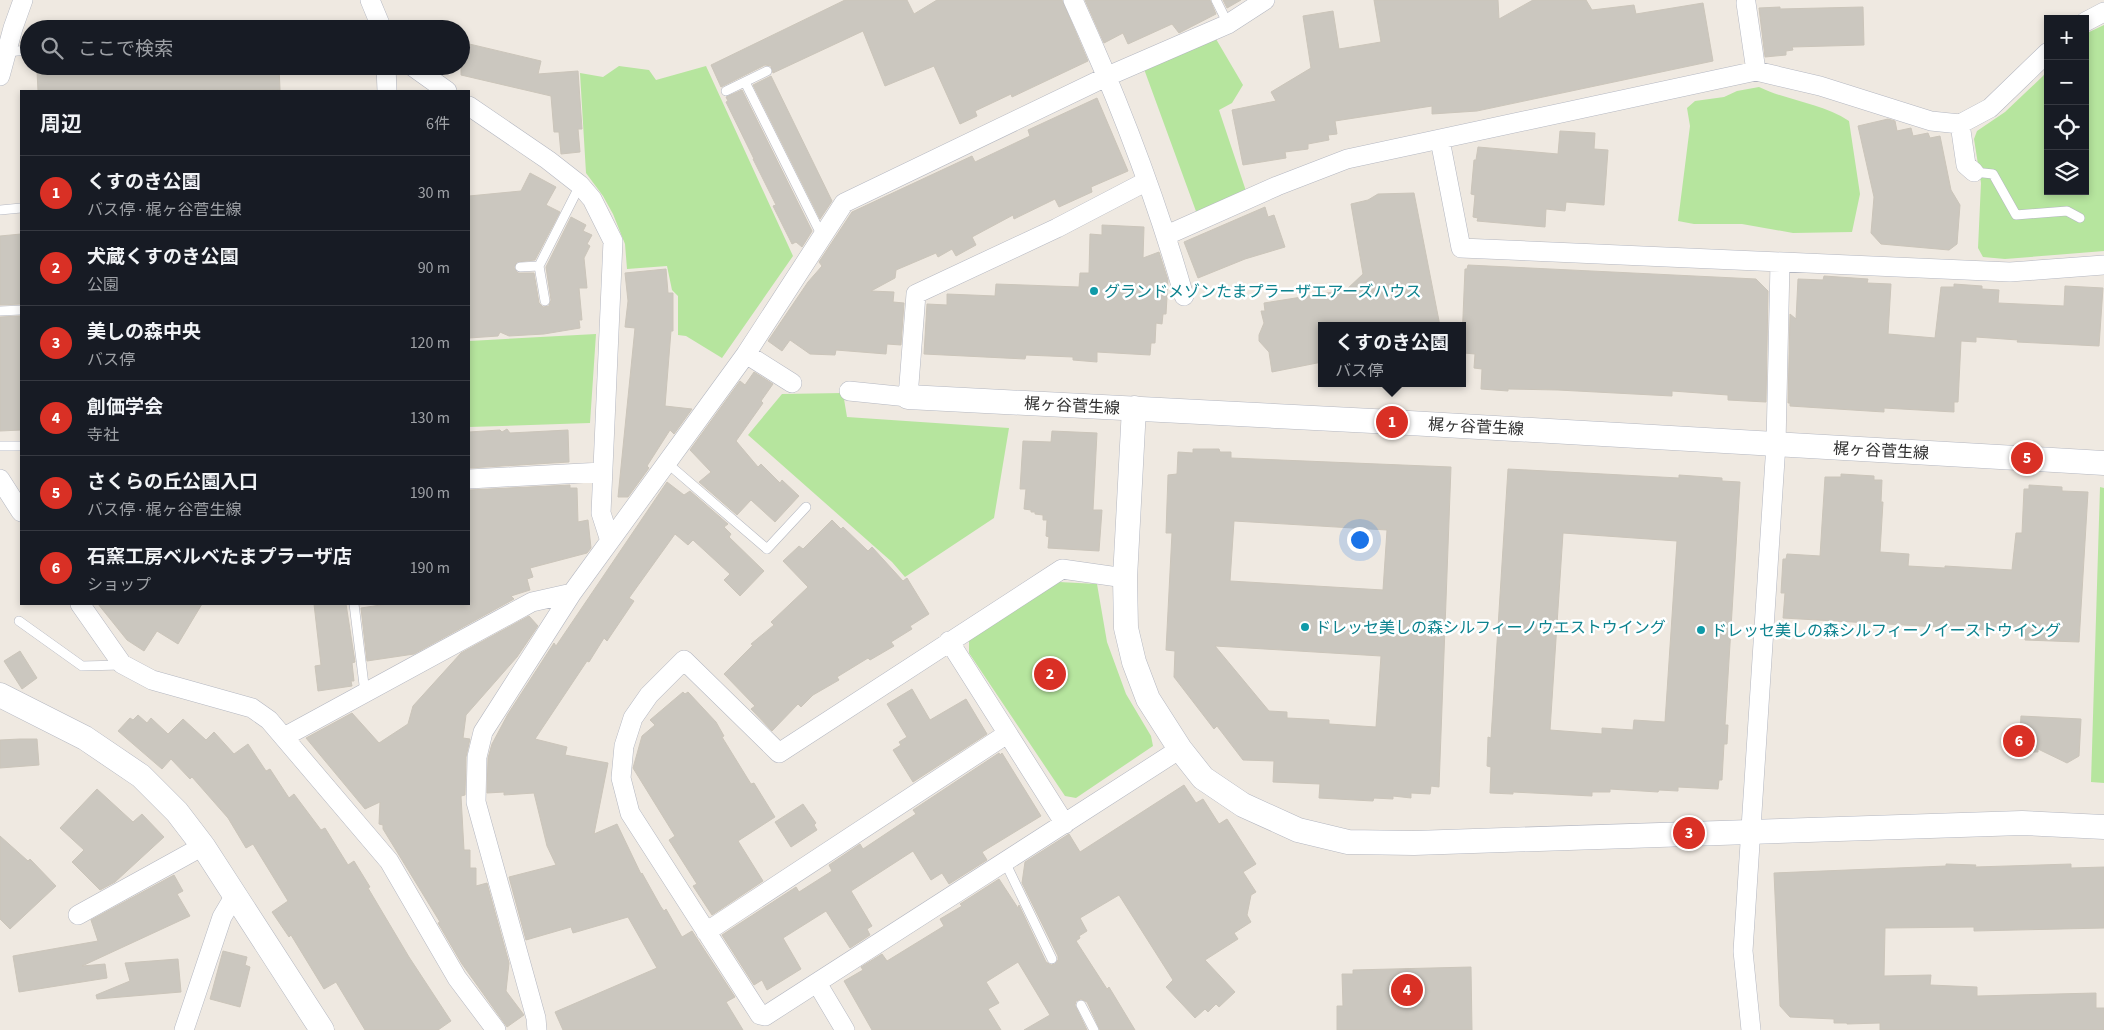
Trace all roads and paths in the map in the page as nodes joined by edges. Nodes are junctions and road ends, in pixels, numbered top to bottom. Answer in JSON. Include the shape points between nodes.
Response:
{"nodes":[{"id":1,"x":23,"y":0,"type":"edge"},
{"id":2,"x":370,"y":0,"type":"edge"},
{"id":3,"x":1073,"y":0,"type":"edge"},
{"id":4,"x":1216,"y":0,"type":"edge"},
{"id":5,"x":1265,"y":0,"type":"edge"},
{"id":6,"x":1746,"y":1,"type":"edge"},
{"id":7,"x":2104,"y":12,"type":"edge"},
{"id":8,"x":378,"y":20,"type":"edge"},
{"id":9,"x":2089,"y":20,"type":"edge"},
{"id":10,"x":1228,"y":24,"type":"junction"},
{"id":11,"x":20,"y":51,"type":"edge"},
{"id":12,"x":6,"y":52,"type":"junction"},
{"id":13,"x":2044,"y":56,"type":"edge"},
{"id":14,"x":767,"y":71,"type":"dead end"},
{"id":15,"x":1756,"y":71,"type":"junction"},
{"id":16,"x":386,"y":75,"type":"edge"},
{"id":17,"x":425,"y":75,"type":"edge"},
{"id":18,"x":0,"y":76,"type":"edge"},
{"id":19,"x":1108,"y":76,"type":"junction"},
{"id":20,"x":746,"y":82,"type":"junction"},
{"id":21,"x":387,"y":90,"type":"edge"},
{"id":22,"x":446,"y":90,"type":"edge"},
{"id":23,"x":726,"y":91,"type":"dead end"},
{"id":24,"x":470,"y":107,"type":"edge"},
{"id":25,"x":1960,"y":124,"type":"junction"},
{"id":26,"x":1440,"y":140,"type":"junction"},
{"id":27,"x":1974,"y":172,"type":"joint"},
{"id":28,"x":1147,"y":181,"type":"junction"},
{"id":29,"x":580,"y":185,"type":"junction"},
{"id":30,"x":20,"y":208,"type":"edge"},
{"id":31,"x":0,"y":210,"type":"edge"},
{"id":32,"x":2080,"y":218,"type":"dead end"},
{"id":33,"x":1167,"y":235,"type":"junction"},
{"id":34,"x":822,"y":237,"type":"junction"},
{"id":35,"x":1780,"y":263,"type":"junction"},
{"id":36,"x":2104,"y":265,"type":"edge"},
{"id":37,"x":539,"y":266,"type":"junction"},
{"id":38,"x":520,"y":268,"type":"dead end"},
{"id":39,"x":1184,"y":296,"type":"dead end"},
{"id":40,"x":545,"y":301,"type":"dead end"},
{"id":41,"x":20,"y":310,"type":"edge"},
{"id":42,"x":0,"y":311,"type":"edge"},
{"id":43,"x":746,"y":354,"type":"junction"},
{"id":44,"x":792,"y":383,"type":"dead end"},
{"id":45,"x":849,"y":391,"type":"dead end"},
{"id":46,"x":908,"y":396,"type":"junction"},
{"id":47,"x":1134,"y":408,"type":"junction"},
{"id":48,"x":1776,"y":444,"type":"junction"},
{"id":49,"x":0,"y":446,"type":"edge"},
{"id":50,"x":20,"y":446,"type":"edge"},
{"id":51,"x":667,"y":463,"type":"junction"},
{"id":52,"x":2104,"y":463,"type":"edge"},
{"id":53,"x":602,"y":472,"type":"junction"},
{"id":54,"x":0,"y":479,"type":"edge"},
{"id":55,"x":470,"y":479,"type":"edge"},
{"id":56,"x":806,"y":507,"type":"dead end"},
{"id":57,"x":20,"y":510,"type":"edge"},
{"id":58,"x":610,"y":541,"type":"junction"},
{"id":59,"x":1125,"y":578,"type":"junction"},
{"id":60,"x":572,"y":593,"type":"junction"},
{"id":61,"x":81,"y":605,"type":"edge"},
{"id":62,"x":354,"y":605,"type":"edge"},
{"id":63,"x":19,"y":621,"type":"dead end"},
{"id":64,"x":949,"y":641,"type":"junction"},
{"id":65,"x":122,"y":664,"type":"junction"},
{"id":66,"x":365,"y":693,"type":"junction"},
{"id":67,"x":0,"y":695,"type":"edge"},
{"id":68,"x":1007,"y":734,"type":"junction"},
{"id":69,"x":284,"y":737,"type":"junction"},
{"id":70,"x":1180,"y":749,"type":"junction"},
{"id":71,"x":1065,"y":824,"type":"junction"},
{"id":72,"x":2104,"y":827,"type":"edge"},
{"id":73,"x":1750,"y":832,"type":"junction"},
{"id":74,"x":203,"y":846,"type":"junction"},
{"id":75,"x":1005,"y":862,"type":"junction"},
{"id":76,"x":235,"y":895,"type":"junction"},
{"id":77,"x":78,"y":915,"type":"dead end"},
{"id":78,"x":706,"y":932,"type":"junction"},
{"id":79,"x":1052,"y":959,"type":"dead end"},
{"id":80,"x":817,"y":983,"type":"junction"},
{"id":81,"x":1082,"y":1005,"type":"dead end"},
{"id":82,"x":184,"y":1030,"type":"edge"},
{"id":83,"x":322,"y":1030,"type":"edge"},
{"id":84,"x":496,"y":1030,"type":"edge"},
{"id":85,"x":537,"y":1030,"type":"edge"},
{"id":86,"x":845,"y":1030,"type":"edge"},
{"id":87,"x":1094,"y":1030,"type":"edge"},
{"id":88,"x":1751,"y":1030,"type":"edge"}],
"edges":[{"from":1,"to":12,"type":"street"},
{"from":2,"to":8,"type":"street"},
{"from":3,"to":19,"type":"street"},
{"from":4,"to":10,"type":"lane"},
{"from":5,"to":10,"type":"street"},
{"from":6,"to":15,"type":"street"},
{"from":7,"to":9,"type":"street"},
{"from":10,"to":19,"type":"street"},
{"from":11,"to":12,"type":"lane"},
{"from":12,"to":18,"type":"street"},
{"from":13,"to":25,"type":"street","via":[[1990,108]]},
{"from":14,"to":20,"type":"lane"},
{"from":15,"to":25,"type":"street","via":[[1820,86],[1932,120]]},
{"from":15,"to":26,"type":"street"},
{"from":16,"to":21,"type":"street"},
{"from":17,"to":22,"type":"street"},
{"from":19,"to":28,"type":"street"},
{"from":19,"to":34,"type":"street","via":[[844,203]]},
{"from":20,"to":23,"type":"lane"},
{"from":20,"to":34,"type":"lane"},
{"from":24,"to":29,"type":"street"},
{"from":25,"to":27,"type":"street","via":[[1966,166]]},
{"from":26,"to":33,"type":"street","via":[[1347,159]]},
{"from":26,"to":35,"type":"street","via":[[1461,248]]},
{"from":27,"to":32,"type":"lane","via":[[1993,174],[2016,215],[2067,211]]},
{"from":28,"to":33,"type":"street"},
{"from":28,"to":46,"type":"street","via":[[916,294]]},
{"from":29,"to":37,"type":"lane"},
{"from":29,"to":53,"type":"street","via":[[592,199],[613,241]]},
{"from":30,"to":31,"type":"lane"},
{"from":33,"to":39,"type":"street"},
{"from":34,"to":43,"type":"street"},
{"from":35,"to":36,"type":"street","via":[[2010,272]]},
{"from":35,"to":48,"type":"street"},
{"from":37,"to":38,"type":"lane"},
{"from":37,"to":40,"type":"lane"},
{"from":41,"to":42,"type":"lane"},
{"from":43,"to":44,"type":"street"},
{"from":43,"to":51,"type":"street"},
{"from":45,"to":46,"type":"street","name":"梶ヶ谷菅生線"},
{"from":46,"to":47,"type":"street","name":"梶ヶ谷菅生線"},
{"from":47,"to":48,"type":"street","name":"梶ヶ谷菅生線"},
{"from":47,"to":59,"type":"street"},
{"from":48,"to":52,"type":"street","name":"梶ヶ谷菅生線"},
{"from":48,"to":73,"type":"street"},
{"from":49,"to":50,"type":"lane"},
{"from":51,"to":56,"type":"lane","via":[[767,550]]},
{"from":51,"to":58,"type":"street"},
{"from":53,"to":55,"type":"street"},
{"from":53,"to":58,"type":"street","via":[[601,513]]},
{"from":54,"to":57,"type":"street"},
{"from":58,"to":60,"type":"street"},
{"from":59,"to":64,"type":"street","via":[[1062,568]]},
{"from":59,"to":70,"type":"street","via":[[1126,628],[1134,662],[1148,699]]},
{"from":60,"to":66,"type":"street","via":[[532,602]]},
{"from":60,"to":85,"type":"street","via":[[483,732],[477,757],[476,802]]},
{"from":61,"to":65,"type":"street"},
{"from":62,"to":66,"type":"lane"},
{"from":63,"to":65,"type":"lane","via":[[82,666]]},
{"from":64,"to":68,"type":"street"},
{"from":64,"to":78,"type":"street","via":[[779,753],[684,660],[649,696],[633,718],[624,746],[621,778],[630,813]]},
{"from":65,"to":69,"type":"street","via":[[152,680],[252,708],[269,720]]},
{"from":66,"to":69,"type":"street"},
{"from":67,"to":74,"type":"street","via":[[85,738],[141,776],[177,812]]},
{"from":68,"to":71,"type":"street"},
{"from":68,"to":78,"type":"street"},
{"from":69,"to":84,"type":"street","via":[[389,861],[457,978]]},
{"from":70,"to":71,"type":"street"},
{"from":70,"to":73,"type":"street","via":[[1204,778],[1244,805],[1298,830],[1348,842],[1414,843]]},
{"from":71,"to":75,"type":"street"},
{"from":72,"to":73,"type":"street","via":[[2022,823]]},
{"from":73,"to":88,"type":"street","via":[[1743,951]]},
{"from":74,"to":76,"type":"street"},
{"from":74,"to":77,"type":"street"},
{"from":75,"to":79,"type":"lane"},
{"from":75,"to":80,"type":"street"},
{"from":76,"to":82,"type":"street","via":[[222,917]]},
{"from":76,"to":83,"type":"street"},
{"from":78,"to":80,"type":"street","via":[[760,1015],[766,1016]]},
{"from":80,"to":86,"type":"street"},
{"from":81,"to":87,"type":"lane"}]}
